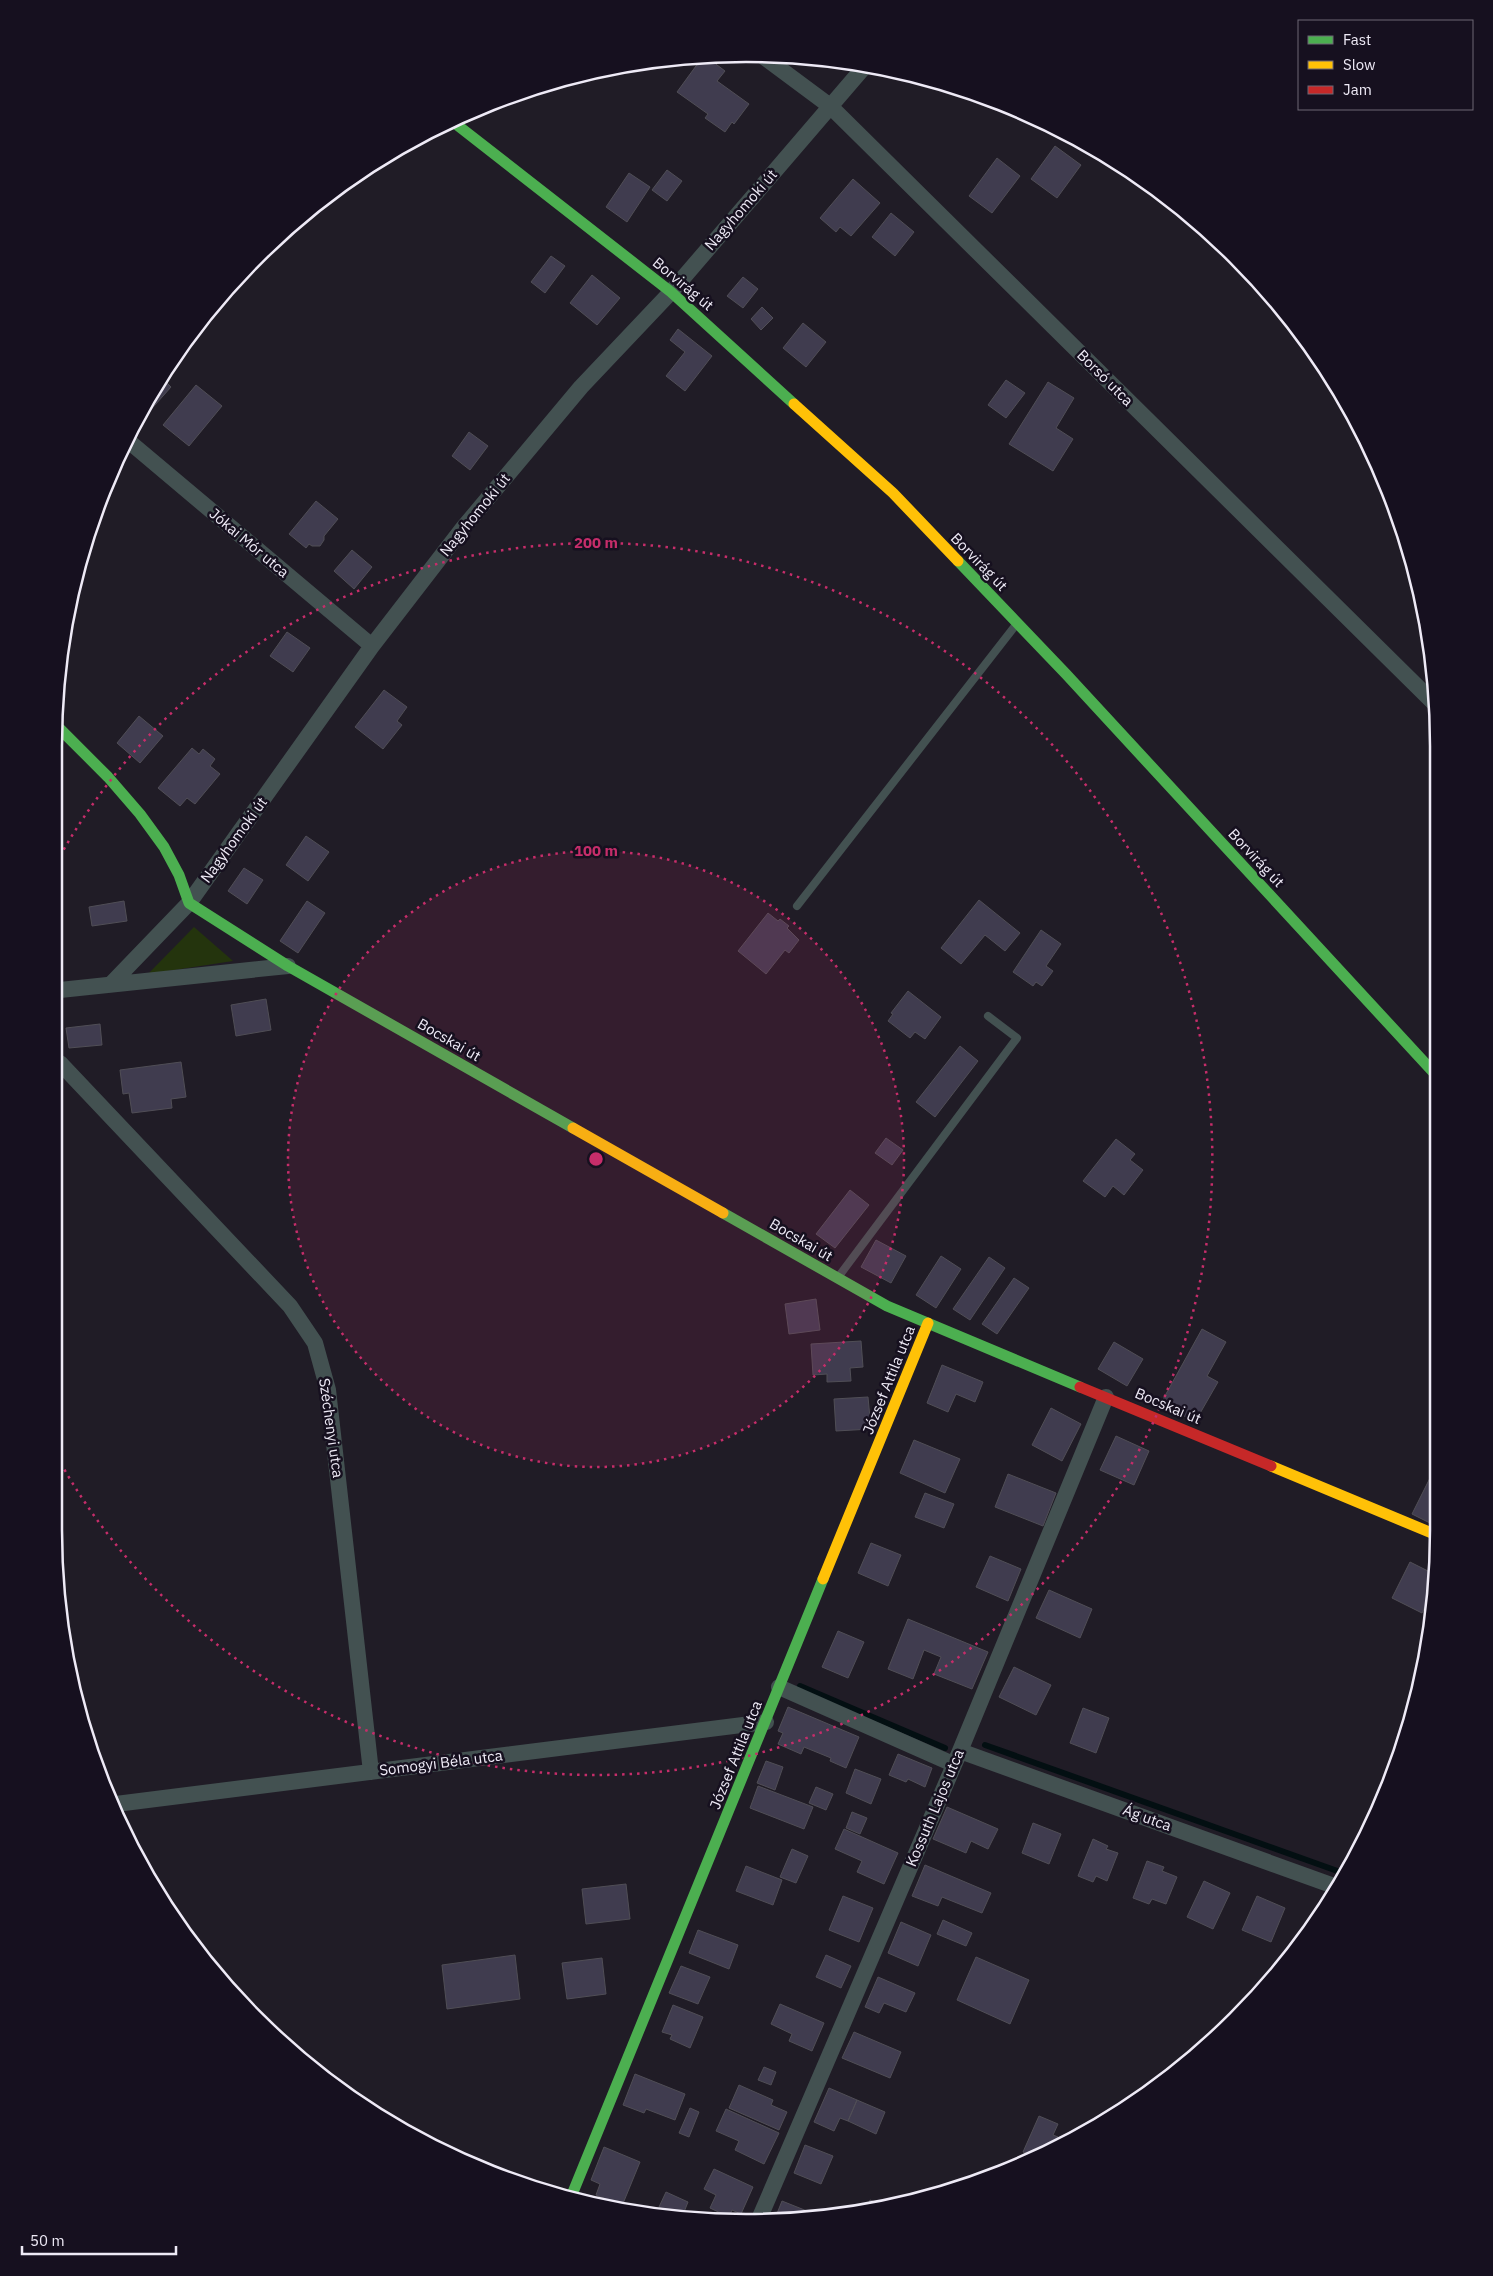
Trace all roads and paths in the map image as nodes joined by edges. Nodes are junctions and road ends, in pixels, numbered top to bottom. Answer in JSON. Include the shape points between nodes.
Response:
{"nodes":[{"id":1,"x":772,"y":63,"type":"edge"},
{"id":2,"x":860,"y":72,"type":"edge"},
{"id":3,"x":830,"y":106,"type":"junction"},
{"id":4,"x":460,"y":126,"type":"edge"},
{"id":5,"x":671,"y":292,"type":"junction"},
{"id":6,"x":133,"y":445,"type":"edge"},
{"id":7,"x":1017,"y":623,"type":"junction"},
{"id":8,"x":372,"y":646,"type":"junction"},
{"id":9,"x":1429,"y":698,"type":"edge"},
{"id":10,"x":63,"y":731,"type":"edge"},
{"id":11,"x":189,"y":903,"type":"junction"},
{"id":12,"x":797,"y":906,"type":"dead end"},
{"id":13,"x":288,"y":966,"type":"junction"},
{"id":14,"x":111,"y":984,"type":"junction"},
{"id":15,"x":62,"y":990,"type":"edge"},
{"id":16,"x":988,"y":1016,"type":"dead end"},
{"id":17,"x":62,"y":1064,"type":"edge"},
{"id":18,"x":1430,"y":1069,"type":"edge"},
{"id":19,"x":838,"y":1278,"type":"junction"},
{"id":20,"x":928,"y":1324,"type":"junction"},
{"id":21,"x":1106,"y":1397,"type":"junction"},
{"id":22,"x":1430,"y":1532,"type":"edge"},
{"id":23,"x":780,"y":1687,"type":"junction"},
{"id":24,"x":766,"y":1722,"type":"junction"},
{"id":25,"x":956,"y":1758,"type":"junction"},
{"id":26,"x":371,"y":1772,"type":"junction"},
{"id":27,"x":120,"y":1803,"type":"edge"},
{"id":28,"x":1331,"y":1885,"type":"edge"},
{"id":29,"x":573,"y":2191,"type":"edge"},
{"id":30,"x":762,"y":2213,"type":"edge"}],
"edges":[{"from":1,"to":3,"type":"street","name":"Borsó utca"},
{"from":2,"to":3,"type":"street","name":"Nagyhomoki út"},
{"from":3,"to":5,"type":"street","name":"Nagyhomoki út"},
{"from":3,"to":9,"type":"street","name":"Borsó utca"},
{"from":4,"to":5,"type":"street","name":"Borvirág út"},
{"from":5,"to":7,"type":"street","name":"Borvirág út","via":[[893,493]]},
{"from":5,"to":8,"type":"street","name":"Nagyhomoki út","via":[[574,394],[462,528]]},
{"from":6,"to":8,"type":"street","name":"Jókai Mór utca"},
{"from":7,"to":12,"type":"lane"},
{"from":7,"to":18,"type":"street","name":"Borvirág út"},
{"from":8,"to":11,"type":"street","name":"Nagyhomoki út"},
{"from":10,"to":11,"type":"street","via":[[140,814],[164,847]]},
{"from":11,"to":13,"type":"street","name":"Bocskai út"},
{"from":11,"to":14,"type":"street","name":"Nagyhomoki út"},
{"from":13,"to":14,"type":"street"},
{"from":13,"to":19,"type":"street","name":"Bocskai út"},
{"from":14,"to":15,"type":"street"},
{"from":16,"to":19,"type":"lane","via":[[1017,1038]]},
{"from":17,"to":26,"type":"street","name":"Széchenyi utca","via":[[290,1306],[315,1343],[328,1390]]},
{"from":19,"to":20,"type":"street","name":"Bocskai út","via":[[887,1306]]},
{"from":20,"to":21,"type":"street","name":"Bocskai út"},
{"from":20,"to":23,"type":"street","name":"József Attila utca"},
{"from":21,"to":22,"type":"street","name":"Bocskai út"},
{"from":21,"to":25,"type":"street","name":"Kossuth Lajos utca"},
{"from":23,"to":24,"type":"street","name":"József Attila utca"},
{"from":23,"to":25,"type":"street","name":"Ág utca"},
{"from":24,"to":26,"type":"street","name":"Somogyi Béla utca"},
{"from":24,"to":29,"type":"street","name":"József Attila utca"},
{"from":25,"to":28,"type":"street","name":"Ág utca"},
{"from":25,"to":30,"type":"street","name":"Kossuth Lajos utca"},
{"from":26,"to":27,"type":"street","name":"Somogyi Béla utca"}]}
